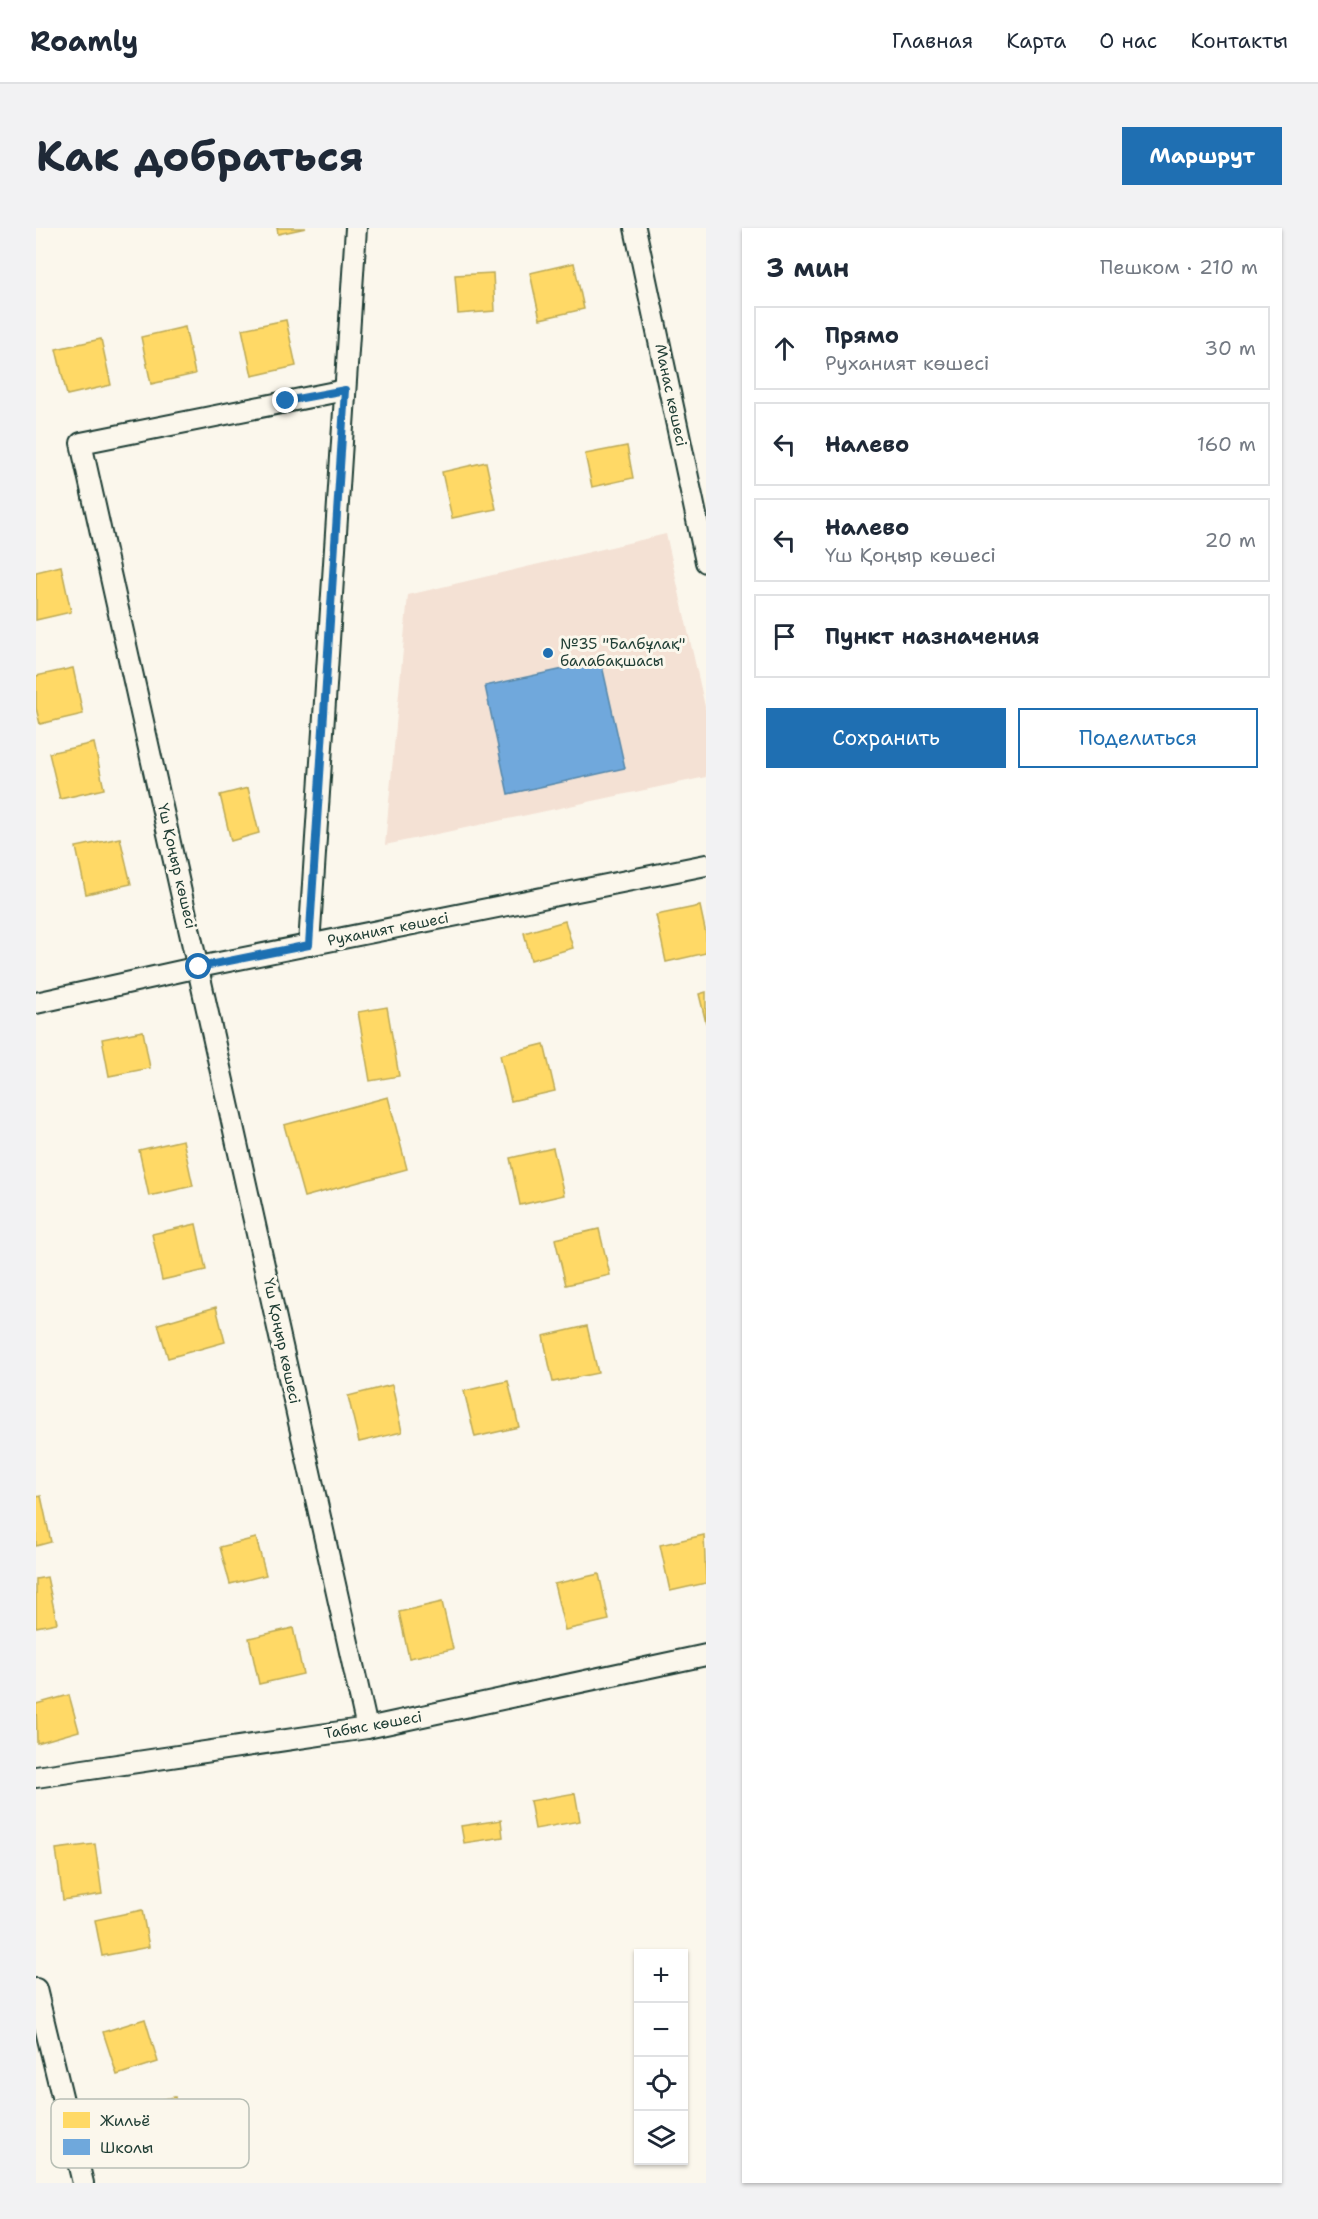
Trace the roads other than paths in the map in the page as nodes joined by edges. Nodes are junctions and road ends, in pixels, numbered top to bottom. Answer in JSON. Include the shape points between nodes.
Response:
{"nodes":[{"id":1,"x":356,"y":228,"type":"edge"},
{"id":2,"x":635,"y":228,"type":"edge"},
{"id":3,"x":345,"y":390,"type":"junction"},
{"id":4,"x":706,"y":562,"type":"edge"},
{"id":5,"x":706,"y":865,"type":"edge"},
{"id":6,"x":309,"y":945,"type":"junction"},
{"id":7,"x":199,"y":967,"type":"junction"},
{"id":8,"x":36,"y":1003,"type":"edge"},
{"id":9,"x":706,"y":1655,"type":"edge"},
{"id":10,"x":367,"y":1728,"type":"junction"},
{"id":11,"x":36,"y":1777,"type":"edge"},
{"id":12,"x":36,"y":1989,"type":"edge"},
{"id":13,"x":63,"y":2099,"type":"edge"},
{"id":14,"x":79,"y":2168,"type":"edge"},
{"id":15,"x":83,"y":2183,"type":"edge"}],
"edges":[{"from":1,"to":3,"type":"street"},
{"from":2,"to":4,"type":"street","name":"Манас көшесі"},
{"from":3,"to":6,"type":"street"},
{"from":3,"to":7,"type":"street","name":"Үш Қоңыр көшесі","via":[[81,443]]},
{"from":5,"to":6,"type":"street","name":"Руханият көшесі"},
{"from":6,"to":7,"type":"street","name":"Руханият көшесі"},
{"from":7,"to":8,"type":"street","name":"Руханият көшесі"},
{"from":7,"to":10,"type":"street","name":"Үш Қоңыр көшесі"},
{"from":9,"to":10,"type":"street","name":"Табыс көшесі"},
{"from":10,"to":11,"type":"street","name":"Табыс көшесі"},
{"from":12,"to":13,"type":"street"},
{"from":14,"to":15,"type":"street"}]}
